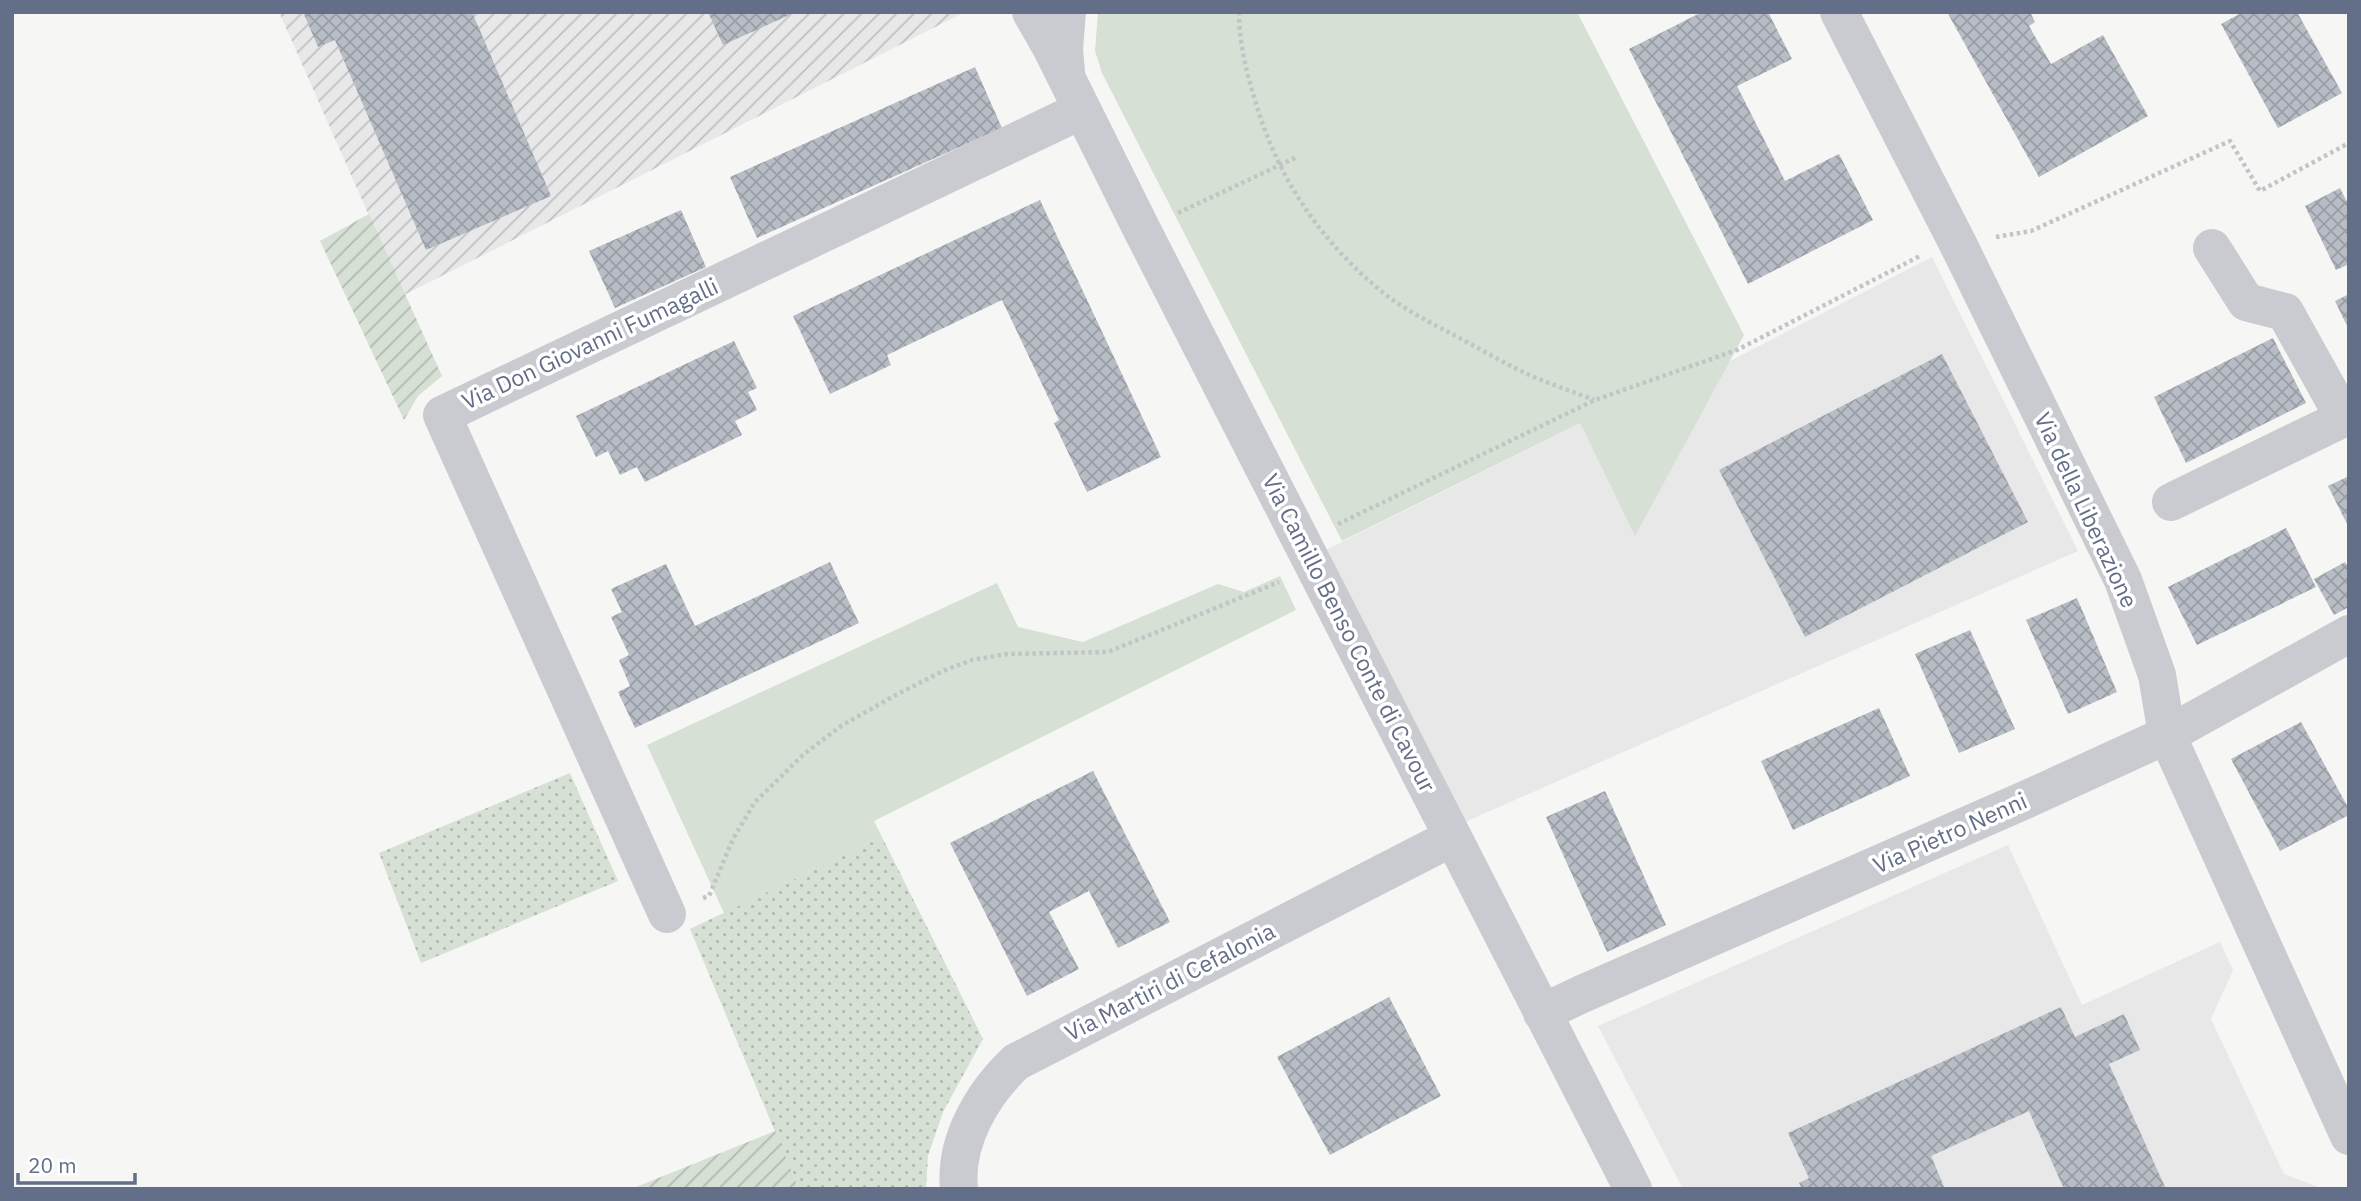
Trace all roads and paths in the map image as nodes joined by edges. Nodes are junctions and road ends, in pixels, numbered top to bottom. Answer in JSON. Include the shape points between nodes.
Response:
{"nodes":[{"id":1,"x":1031,"y":12,"type":"edge"},
{"id":2,"x":1067,"y":12,"type":"edge"},
{"id":3,"x":1239,"y":12,"type":"edge"},
{"id":4,"x":1839,"y":12,"type":"edge"},
{"id":5,"x":1074,"y":94,"type":"junction"},
{"id":6,"x":2349,"y":144,"type":"edge"},
{"id":7,"x":1297,"y":157,"type":"dead end"},
{"id":8,"x":1280,"y":166,"type":"junction"},
{"id":9,"x":1142,"y":229,"type":"junction"},
{"id":10,"x":1958,"y":244,"type":"junction"},
{"id":11,"x":2212,"y":248,"type":"dead end"},
{"id":12,"x":1595,"y":400,"type":"junction"},
{"id":13,"x":2346,"y":417,"type":"edge"},
{"id":14,"x":2171,"y":502,"type":"dead end"},
{"id":15,"x":1303,"y":541,"type":"junction"},
{"id":16,"x":1320,"y":575,"type":"junction"},
{"id":17,"x":2349,"y":634,"type":"edge"},
{"id":18,"x":2166,"y":735,"type":"junction"},
{"id":19,"x":1453,"y":837,"type":"junction"},
{"id":20,"x":667,"y":914,"type":"joint"},
{"id":21,"x":1542,"y":1013,"type":"junction"},
{"id":22,"x":2349,"y":1136,"type":"edge"},
{"id":23,"x":959,"y":1189,"type":"edge"},
{"id":24,"x":1633,"y":1189,"type":"edge"}],
"edges":[{"from":1,"to":5,"type":"street","name":"Via Camillo Benso Conte di Cavour"},
{"from":2,"to":5,"type":"street","name":"Via Camillo Benso Conte di Cavour","via":[[1064,49]]},
{"from":3,"to":8,"type":"path","via":[[1243,57],[1253,95]]},
{"from":4,"to":10,"type":"street","name":"Via della Liberazione"},
{"from":5,"to":9,"type":"street","name":"Via Camillo Benso Conte di Cavour"},
{"from":5,"to":20,"type":"street","name":"Via Don Giovanni Fumagalli","via":[[442,415]]},
{"from":6,"to":10,"type":"path","via":[[2260,191],[2230,141],[2031,231]]},
{"from":7,"to":8,"type":"path"},
{"from":8,"to":9,"type":"path"},
{"from":8,"to":12,"type":"path","via":[[1308,214],[1389,297],[1526,373]]},
{"from":9,"to":15,"type":"street","name":"Via Camillo Benso Conte di Cavour"},
{"from":10,"to":12,"type":"path","via":[[1934,249],[1737,349]]},
{"from":10,"to":18,"type":"street","name":"Via della Liberazione","via":[[2123,580],[2157,675]]},
{"from":11,"to":13,"type":"street","via":[[2246,302],[2285,312]]},
{"from":12,"to":15,"type":"path"},
{"from":13,"to":14,"type":"street"},
{"from":15,"to":16,"type":"street","name":"Via Camillo Benso Conte di Cavour"},
{"from":16,"to":19,"type":"street","name":"Via Camillo Benso Conte di Cavour"},
{"from":16,"to":20,"type":"path","via":[[1280,581],[1108,652],[1007,654],[943,671],[841,726],[804,754],[755,802],[709,896]]},
{"from":17,"to":18,"type":"street","name":"Via Pietro Nenni"},
{"from":18,"to":21,"type":"street","name":"Via Pietro Nenni"},
{"from":18,"to":22,"type":"street","name":"Via della Liberazione"},
{"from":19,"to":21,"type":"street","name":"Via Camillo Benso Conte di Cavour"},
{"from":19,"to":23,"type":"street","name":"Via Martiri di Cefalonia","via":[[1016,1062],[1001,1076],[970,1123],[957,1173]]},
{"from":21,"to":24,"type":"street","name":"Via Camillo Benso Conte di Cavour"}]}
